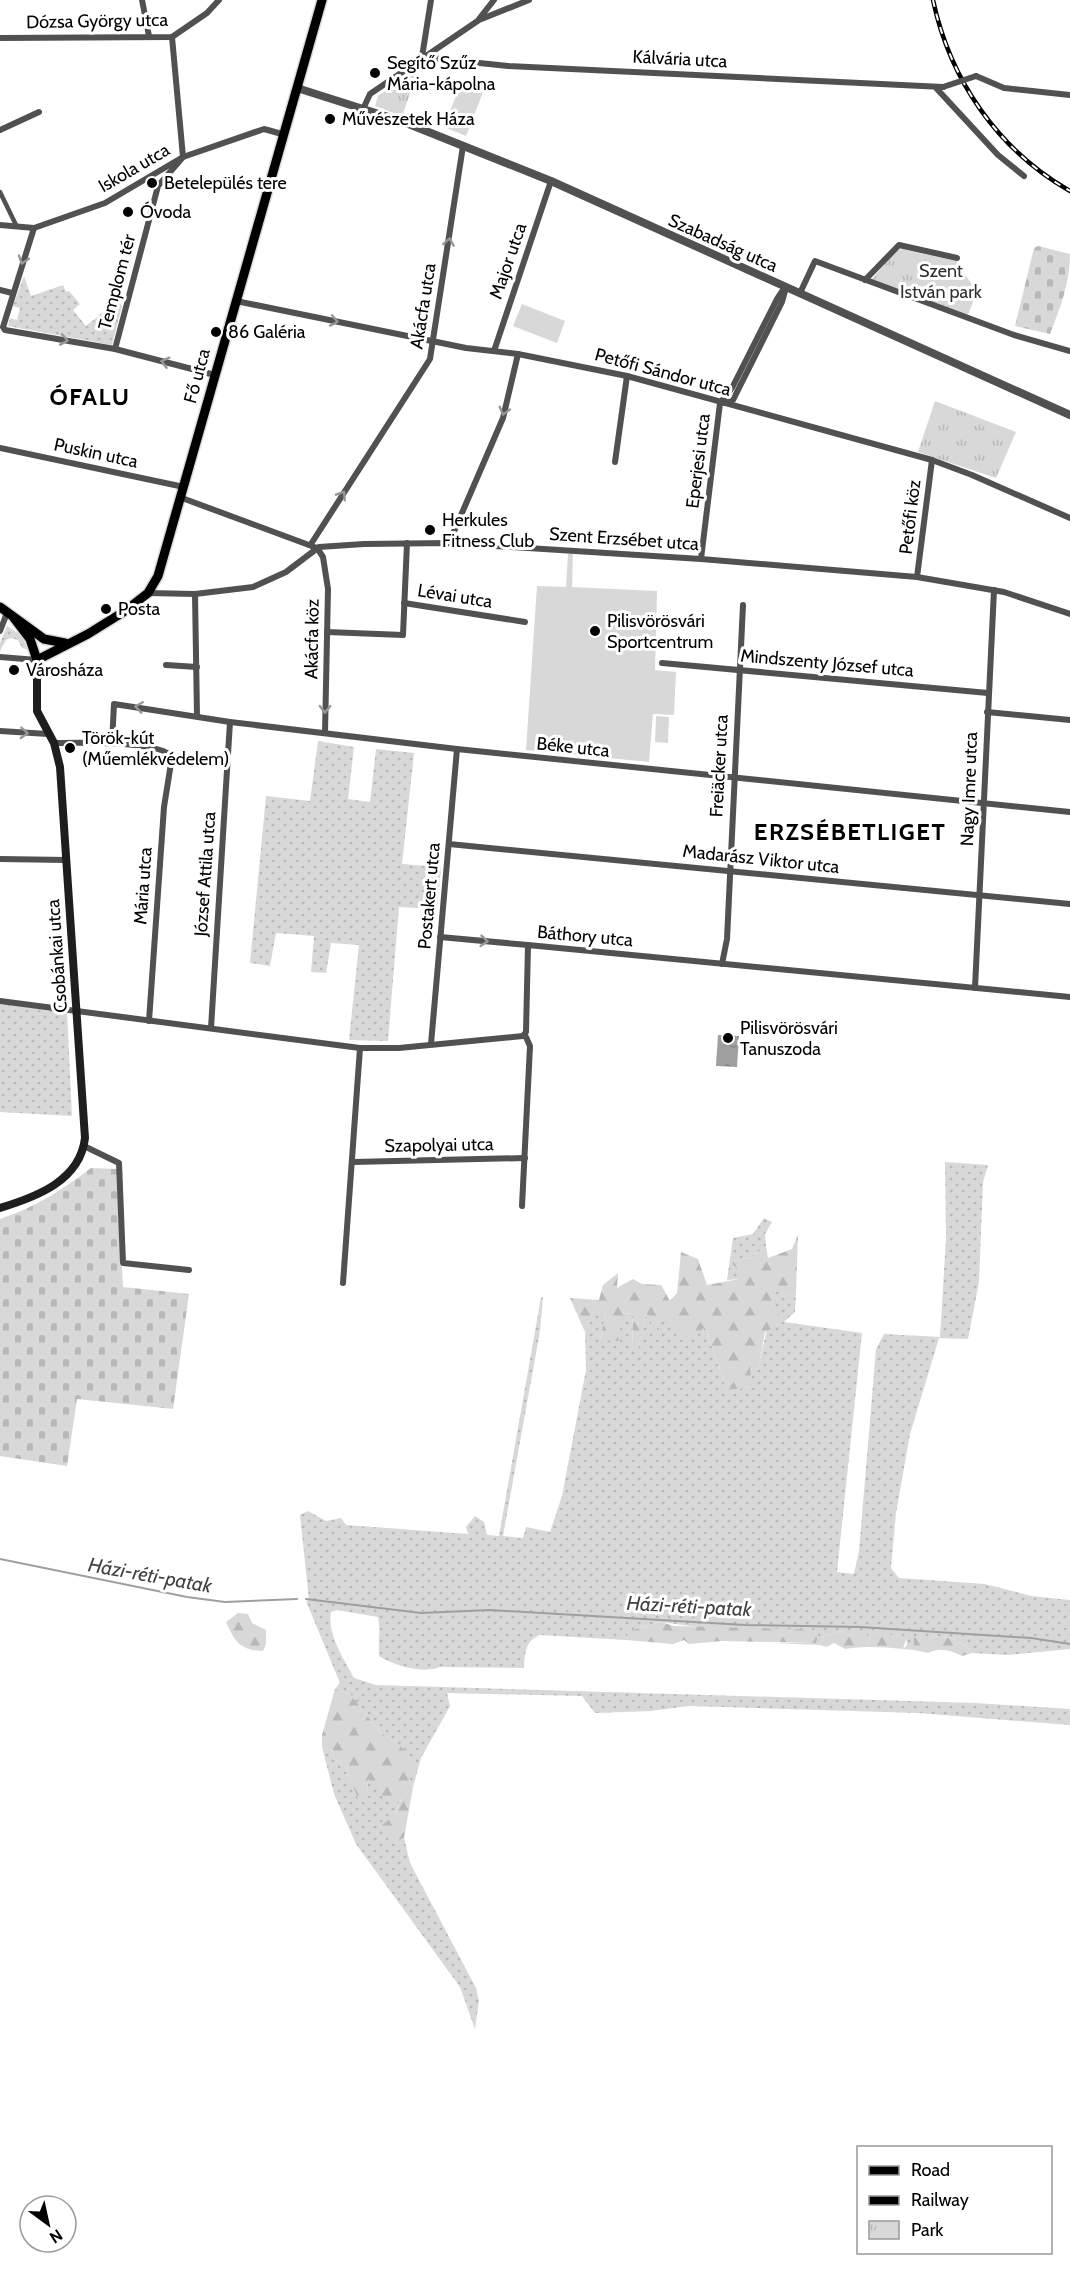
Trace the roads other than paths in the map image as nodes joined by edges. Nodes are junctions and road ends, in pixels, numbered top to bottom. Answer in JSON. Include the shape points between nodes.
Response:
{"nodes":[{"id":1,"x":142,"y":0,"type":"edge"},
{"id":2,"x":219,"y":0,"type":"edge"},
{"id":3,"x":322,"y":0,"type":"edge"},
{"id":4,"x":431,"y":0,"type":"edge"},
{"id":5,"x":494,"y":0,"type":"edge"},
{"id":6,"x":529,"y":0,"type":"edge"},
{"id":7,"x":509,"y":3,"type":"edge"},
{"id":8,"x":478,"y":20,"type":"junction"},
{"id":9,"x":149,"y":36,"type":"junction"},
{"id":10,"x":172,"y":37,"type":"junction"},
{"id":11,"x":0,"y":38,"type":"edge"},
{"id":12,"x":422,"y":57,"type":"junction"},
{"id":13,"x":297,"y":88,"type":"junction"},
{"id":14,"x":940,"y":88,"type":"junction"},
{"id":15,"x":1070,"y":95,"type":"edge"},
{"id":16,"x":362,"y":108,"type":"junction"},
{"id":17,"x":39,"y":112,"type":"dead end"},
{"id":18,"x":0,"y":130,"type":"edge"},
{"id":19,"x":282,"y":134,"type":"junction"},
{"id":20,"x":463,"y":146,"type":"junction"},
{"id":21,"x":183,"y":157,"type":"junction"},
{"id":22,"x":1024,"y":176,"type":"dead end"},
{"id":23,"x":551,"y":181,"type":"junction"},
{"id":24,"x":0,"y":192,"type":"edge"},
{"id":25,"x":0,"y":225,"type":"edge"},
{"id":26,"x":16,"y":225,"type":"junction"},
{"id":27,"x":34,"y":228,"type":"junction"},
{"id":28,"x":957,"y":258,"type":"dead end"},
{"id":29,"x":865,"y":280,"type":"junction"},
{"id":30,"x":785,"y":287,"type":"junction"},
{"id":31,"x":0,"y":290,"type":"edge"},
{"id":32,"x":12,"y":293,"type":"junction"},
{"id":33,"x":800,"y":293,"type":"junction"},
{"id":34,"x":236,"y":301,"type":"junction"},
{"id":35,"x":434,"y":341,"type":"junction"},
{"id":36,"x":115,"y":349,"type":"junction"},
{"id":37,"x":494,"y":351,"type":"junction"},
{"id":38,"x":1070,"y":351,"type":"edge"},
{"id":39,"x":518,"y":354,"type":"junction"},
{"id":40,"x":214,"y":375,"type":"junction"},
{"id":41,"x":627,"y":376,"type":"junction"},
{"id":42,"x":720,"y":404,"type":"junction"},
{"id":43,"x":1070,"y":415,"type":"edge"},
{"id":44,"x":0,"y":448,"type":"edge"},
{"id":45,"x":932,"y":460,"type":"junction"},
{"id":46,"x":615,"y":462,"type":"dead end"},
{"id":47,"x":185,"y":487,"type":"junction"},
{"id":48,"x":182,"y":498,"type":"junction"},
{"id":49,"x":1070,"y":518,"type":"edge"},
{"id":50,"x":407,"y":543,"type":"junction"},
{"id":51,"x":449,"y":543,"type":"junction"},
{"id":52,"x":314,"y":546,"type":"junction"},
{"id":53,"x":700,"y":559,"type":"junction"},
{"id":54,"x":918,"y":577,"type":"junction"},
{"id":55,"x":994,"y":590,"type":"junction"},
{"id":56,"x":148,"y":593,"type":"junction"},
{"id":57,"x":195,"y":594,"type":"junction"},
{"id":58,"x":404,"y":603,"type":"junction"},
{"id":59,"x":743,"y":605,"type":"dead end"},
{"id":60,"x":7,"y":612,"type":"edge"},
{"id":61,"x":1070,"y":614,"type":"edge"},
{"id":62,"x":525,"y":622,"type":"dead end"},
{"id":63,"x":0,"y":631,"type":"edge"},
{"id":64,"x":327,"y":632,"type":"junction"},
{"id":65,"x":44,"y":639,"type":"junction"},
{"id":66,"x":66,"y":644,"type":"junction"},
{"id":67,"x":0,"y":657,"type":"edge"},
{"id":68,"x":38,"y":658,"type":"junction"},
{"id":69,"x":662,"y":663,"type":"dead end"},
{"id":70,"x":166,"y":665,"type":"dead end"},
{"id":71,"x":197,"y":667,"type":"junction"},
{"id":72,"x":739,"y":670,"type":"junction"},
{"id":73,"x":988,"y":693,"type":"junction"},
{"id":74,"x":987,"y":712,"type":"junction"},
{"id":75,"x":197,"y":716,"type":"junction"},
{"id":76,"x":1070,"y":720,"type":"edge"},
{"id":77,"x":230,"y":722,"type":"junction"},
{"id":78,"x":0,"y":731,"type":"edge"},
{"id":79,"x":325,"y":733,"type":"junction"},
{"id":80,"x":48,"y":734,"type":"junction"},
{"id":81,"x":54,"y":743,"type":"junction"},
{"id":82,"x":112,"y":743,"type":"junction"},
{"id":83,"x":457,"y":749,"type":"junction"},
{"id":84,"x":734,"y":779,"type":"junction"},
{"id":85,"x":984,"y":804,"type":"junction"},
{"id":86,"x":1070,"y":812,"type":"edge"},
{"id":87,"x":449,"y":844,"type":"junction"},
{"id":88,"x":0,"y":859,"type":"edge"},
{"id":89,"x":67,"y":860,"type":"junction"},
{"id":90,"x":729,"y":871,"type":"junction"},
{"id":91,"x":980,"y":895,"type":"junction"},
{"id":92,"x":1070,"y":904,"type":"edge"},
{"id":93,"x":440,"y":937,"type":"junction"},
{"id":94,"x":528,"y":945,"type":"junction"},
{"id":95,"x":722,"y":964,"type":"junction"},
{"id":96,"x":975,"y":988,"type":"junction"},
{"id":97,"x":1070,"y":997,"type":"edge"},
{"id":98,"x":0,"y":1001,"type":"edge"},
{"id":99,"x":78,"y":1011,"type":"junction"},
{"id":100,"x":149,"y":1021,"type":"junction"},
{"id":101,"x":211,"y":1028,"type":"junction"},
{"id":102,"x":525,"y":1035,"type":"junction"},
{"id":103,"x":430,"y":1044,"type":"junction"},
{"id":104,"x":360,"y":1048,"type":"junction"},
{"id":105,"x":84,"y":1146,"type":"junction"},
{"id":106,"x":525,"y":1158,"type":"junction"},
{"id":107,"x":353,"y":1162,"type":"junction"},
{"id":108,"x":522,"y":1206,"type":"dead end"},
{"id":109,"x":0,"y":1208,"type":"edge"},
{"id":110,"x":189,"y":1270,"type":"dead end"},
{"id":111,"x":344,"y":1283,"type":"dead end"}],
"edges":[{"from":1,"to":9,"type":"street"},
{"from":2,"to":10,"type":"street","name":"Dózsa György utca"},
{"from":3,"to":13,"type":"main road","name":"Fő utca"},
{"from":4,"to":12,"type":"street"},
{"from":5,"to":8,"type":"street"},
{"from":6,"to":7,"type":"street"},
{"from":7,"to":8,"type":"street"},
{"from":8,"to":12,"type":"street"},
{"from":9,"to":10,"type":"street","name":"Dózsa György utca"},
{"from":9,"to":11,"type":"street","name":"Dózsa György utca"},
{"from":10,"to":21,"type":"street"},
{"from":12,"to":14,"type":"street","name":"Kálvária utca","via":[[508,66]]},
{"from":12,"to":16,"type":"street","via":[[369,94]]},
{"from":13,"to":16,"type":"street","name":"Szabadság utca"},
{"from":13,"to":19,"type":"main road","name":"Fő utca"},
{"from":14,"to":15,"type":"street","name":"Kálvária utca","bridge":true,"via":[[976,76],[1004,88]]},
{"from":14,"to":22,"type":"street","via":[[998,155]]},
{"from":16,"to":20,"type":"street","name":"Szabadság utca"},
{"from":17,"to":18,"type":"street"},
{"from":19,"to":21,"type":"street","name":"Iskola utca","via":[[264,129]]},
{"from":19,"to":34,"type":"main road","name":"Fő utca"},
{"from":20,"to":23,"type":"street","name":"Szabadság utca"},
{"from":35,"to":20,"type":"street","name":"Akácfa utca","one_way":true},
{"from":21,"to":27,"type":"street","name":"Iskola utca","via":[[105,203]]},
{"from":21,"to":36,"type":"street","name":"Templom tér","via":[[158,186]]},
{"from":23,"to":30,"type":"street","name":"Szabadság utca"},
{"from":23,"to":37,"type":"street","name":"Major utca"},
{"from":24,"to":26,"type":"street"},
{"from":25,"to":26,"type":"street","name":"Iskola utca"},
{"from":26,"to":27,"type":"street","name":"Iskola utca"},
{"from":27,"to":32,"type":"street","name":"Templom tér","one_way":true},
{"from":28,"to":29,"type":"street","via":[[899,245]]},
{"from":29,"to":33,"type":"street","via":[[815,261]]},
{"from":29,"to":38,"type":"street"},
{"from":30,"to":33,"type":"street","name":"Szabadság utca"},
{"from":30,"to":42,"type":"street","name":"Eperjesi utca","via":[[782,302],[733,400]]},
{"from":31,"to":32,"type":"street"},
{"from":32,"to":36,"type":"street","name":"Templom tér","one_way":true,"via":[[5,330]]},
{"from":33,"to":43,"type":"street","name":"Szabadság utca"},
{"from":34,"to":35,"type":"street","name":"Petőfi Sándor utca","one_way":true},
{"from":34,"to":40,"type":"main road","name":"Fő utca"},
{"from":35,"to":37,"type":"street","name":"Petőfi Sándor utca"},
{"from":52,"to":35,"type":"street","name":"Akácfa utca","one_way":true,"via":[[423,372]]},
{"from":40,"to":36,"type":"street","one_way":true},
{"from":37,"to":39,"type":"street","name":"Petőfi Sándor utca"},
{"from":39,"to":41,"type":"street","name":"Petőfi Sándor utca"},
{"from":39,"to":51,"type":"street","one_way":true,"via":[[503,418]]},
{"from":40,"to":47,"type":"main road","name":"Fő utca"},
{"from":41,"to":42,"type":"street","name":"Petőfi Sándor utca"},
{"from":41,"to":46,"type":"street"},
{"from":42,"to":45,"type":"street","name":"Petőfi Sándor utca"},
{"from":42,"to":53,"type":"street","name":"Eperjesi utca"},
{"from":44,"to":47,"type":"street","name":"Puskin utca"},
{"from":45,"to":49,"type":"street","name":"Petőfi Sándor utca"},
{"from":45,"to":54,"type":"street","name":"Petőfi köz"},
{"from":47,"to":48,"type":"main road","name":"Fő utca"},
{"from":48,"to":52,"type":"street"},
{"from":48,"to":56,"type":"main road","name":"Fő utca","via":[[158,576]]},
{"from":50,"to":51,"type":"street","name":"Szent Erzsébet utca"},
{"from":50,"to":52,"type":"street","name":"Szent Erzsébet utca"},
{"from":50,"to":58,"type":"street","name":"Lévai utca"},
{"from":51,"to":53,"type":"street","name":"Szent Erzsébet utca"},
{"from":52,"to":57,"type":"street","via":[[286,572],[261,584]]},
{"from":52,"to":64,"type":"street","name":"Akácfa köz","via":[[322,557],[328,589]]},
{"from":53,"to":54,"type":"street","name":"Szent Erzsébet utca"},
{"from":54,"to":55,"type":"street","name":"Szent Erzsébet utca"},
{"from":55,"to":61,"type":"street","name":"Szent Erzsébet utca"},
{"from":55,"to":73,"type":"street","name":"Nagy Imre utca"},
{"from":56,"to":57,"type":"street"},
{"from":56,"to":66,"type":"main road","name":"Fő utca","via":[[95,630]]},
{"from":57,"to":71,"type":"street"},
{"from":58,"to":62,"type":"street","name":"Lévai utca"},
{"from":58,"to":64,"type":"street","via":[[402,636]]},
{"from":59,"to":72,"type":"street","name":"Freiäcker utca"},
{"from":60,"to":63,"type":"street"},
{"from":60,"to":65,"type":"main road"},
{"from":60,"to":68,"type":"main road","via":[[30,639]]},
{"from":64,"to":79,"type":"street","name":"Akácfa köz","one_way":true},
{"from":65,"to":66,"type":"main road"},
{"from":65,"to":68,"type":"main road","via":[[45,648]]},
{"from":66,"to":68,"type":"main road","name":"Fő utca"},
{"from":67,"to":68,"type":"street"},
{"from":68,"to":80,"type":"main road","name":"Csobánkai utca","via":[[36,705]]},
{"from":69,"to":72,"type":"street","name":"Mindszenty József utca"},
{"from":70,"to":71,"type":"street"},
{"from":71,"to":75,"type":"street"},
{"from":72,"to":73,"type":"street","name":"Mindszenty József utca"},
{"from":72,"to":84,"type":"street","name":"Freiäcker utca"},
{"from":73,"to":74,"type":"street","name":"Nagy Imre utca"},
{"from":74,"to":76,"type":"street"},
{"from":74,"to":85,"type":"street","name":"Nagy Imre utca"},
{"from":75,"to":77,"type":"street","name":"Béke utca"},
{"from":75,"to":82,"type":"street","name":"Béke utca","one_way":true,"via":[[114,704]]},
{"from":77,"to":79,"type":"street","name":"Béke utca"},
{"from":77,"to":101,"type":"street","name":"József Attila utca"},
{"from":78,"to":80,"type":"street","one_way":true},
{"from":79,"to":83,"type":"street","name":"Béke utca"},
{"from":80,"to":81,"type":"main road","name":"Csobánkai utca"},
{"from":81,"to":82,"type":"street"},
{"from":81,"to":89,"type":"main road","name":"Csobánkai utca","via":[[60,767]]},
{"from":82,"to":100,"type":"street","name":"Mária utca","via":[[169,753],[172,757],[164,807]]},
{"from":83,"to":84,"type":"street","name":"Béke utca"},
{"from":83,"to":87,"type":"street","name":"Postakert utca"},
{"from":84,"to":85,"type":"street","name":"Béke utca"},
{"from":84,"to":90,"type":"street","name":"Freiäcker utca"},
{"from":85,"to":86,"type":"street","name":"Béke utca"},
{"from":85,"to":91,"type":"street","name":"Nagy Imre utca"},
{"from":87,"to":90,"type":"street","name":"Madarász Viktor utca"},
{"from":87,"to":93,"type":"street","name":"Postakert utca"},
{"from":88,"to":89,"type":"street"},
{"from":89,"to":99,"type":"main road","name":"Csobánkai utca"},
{"from":90,"to":91,"type":"street","name":"Madarász Viktor utca"},
{"from":90,"to":95,"type":"street","name":"Freiäcker utca","via":[[727,939]]},
{"from":91,"to":92,"type":"street","name":"Madarász Viktor utca"},
{"from":91,"to":96,"type":"street","name":"Nagy Imre utca"},
{"from":93,"to":94,"type":"street","one_way":true},
{"from":93,"to":103,"type":"street","name":"Postakert utca"},
{"from":94,"to":95,"type":"street","name":"Báthory utca"},
{"from":94,"to":102,"type":"street","name":"Báthory utca"},
{"from":95,"to":96,"type":"street","name":"Báthory utca"},
{"from":96,"to":97,"type":"street","name":"Báthory utca"},
{"from":98,"to":99,"type":"street"},
{"from":99,"to":100,"type":"street"},
{"from":99,"to":105,"type":"main road","name":"Csobánkai utca"},
{"from":100,"to":101,"type":"street"},
{"from":101,"to":104,"type":"street"},
{"from":102,"to":103,"type":"street"},
{"from":102,"to":106,"type":"street","via":[[530,1046]]},
{"from":103,"to":104,"type":"street"},
{"from":104,"to":107,"type":"street"},
{"from":105,"to":109,"type":"main road","name":"Csobánkai utca","via":[[73,1168],[53,1186]]},
{"from":105,"to":110,"type":"street","via":[[118,1163],[123,1263]]},
{"from":106,"to":107,"type":"street","name":"Szapolyai utca"},
{"from":106,"to":108,"type":"street"},
{"from":107,"to":111,"type":"street"}]}
